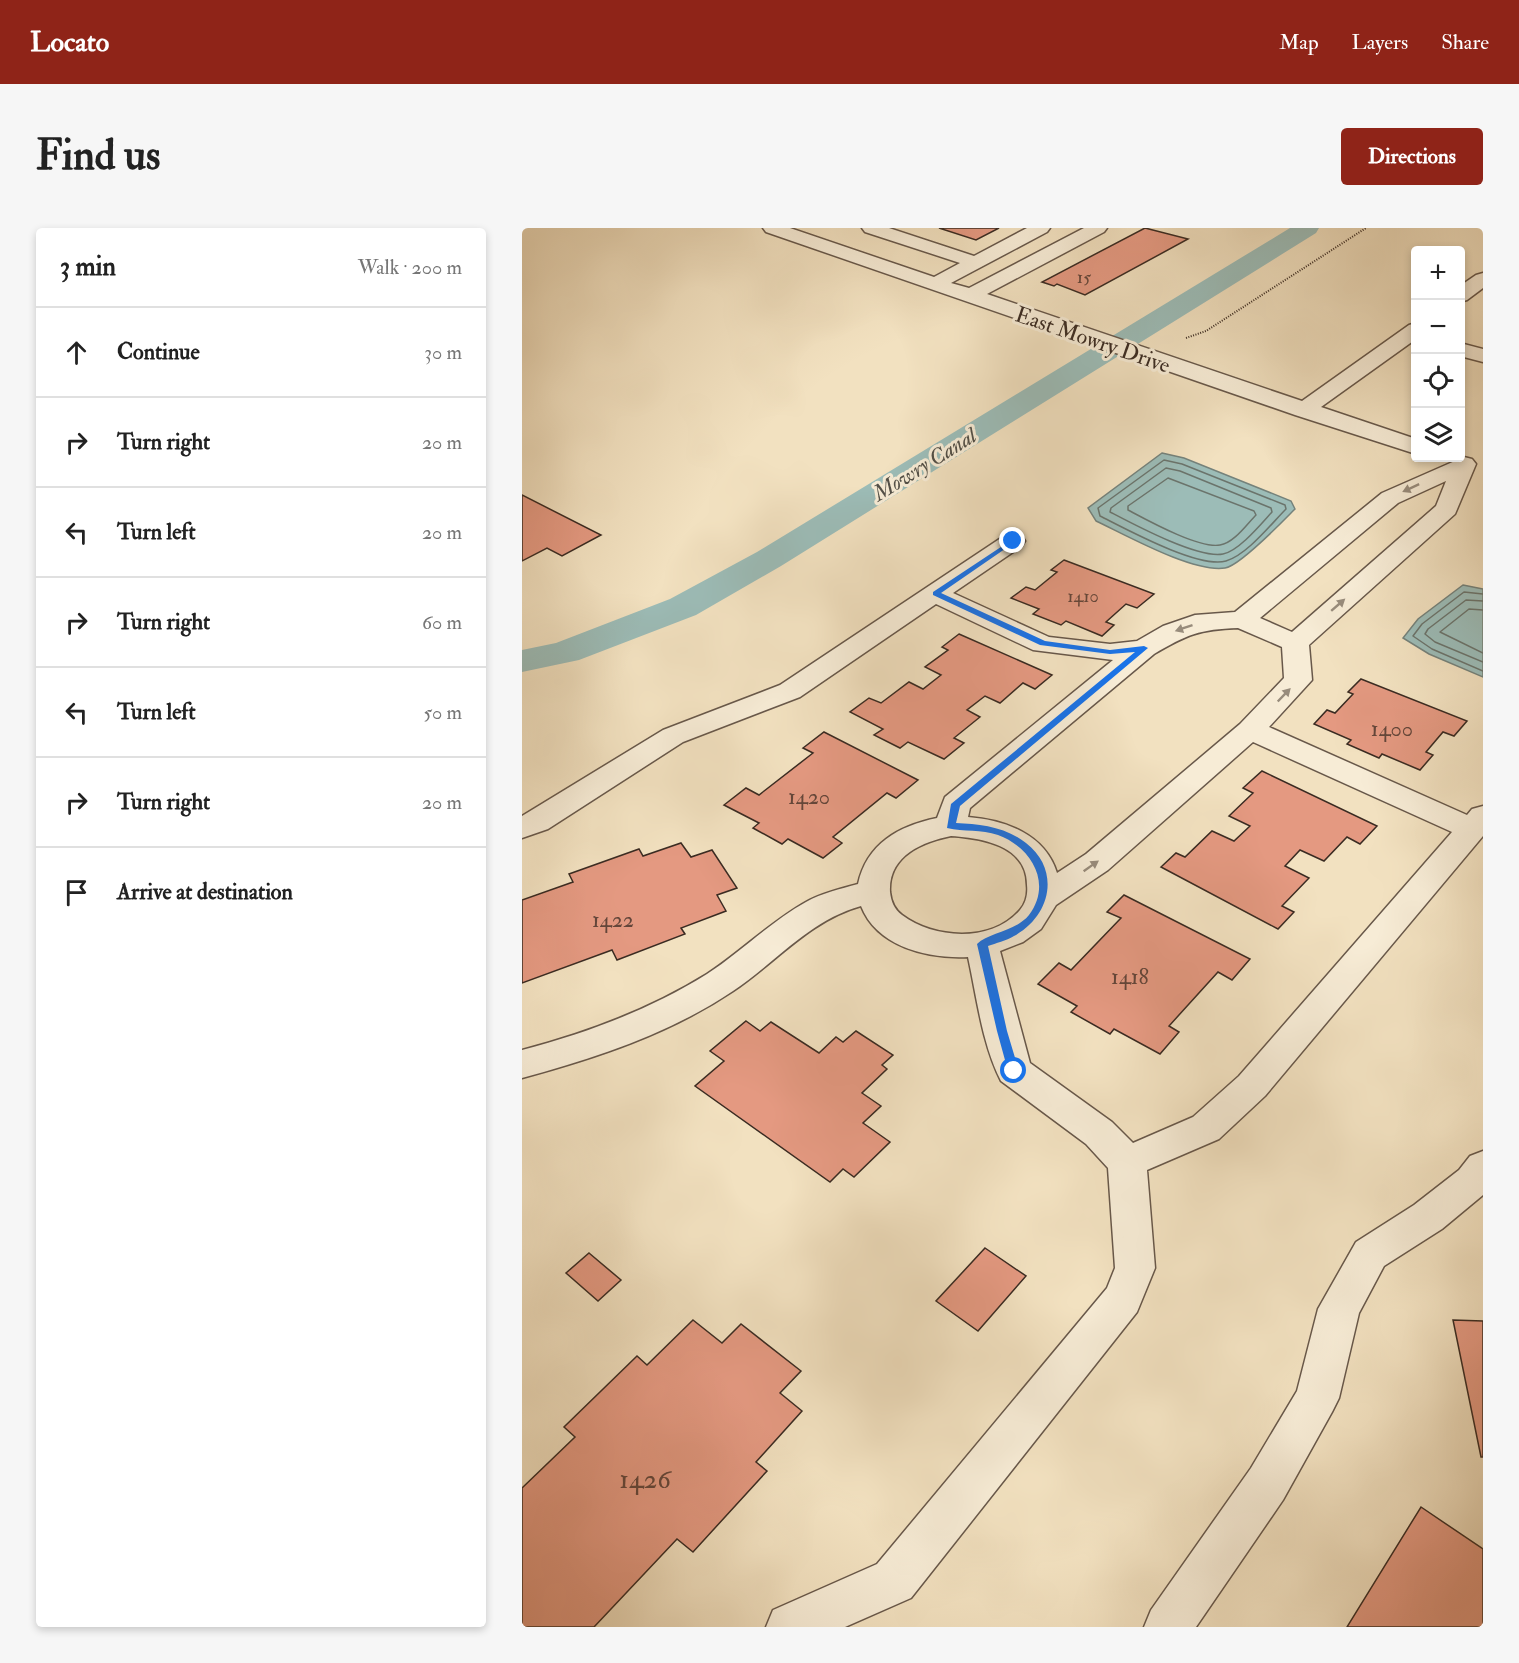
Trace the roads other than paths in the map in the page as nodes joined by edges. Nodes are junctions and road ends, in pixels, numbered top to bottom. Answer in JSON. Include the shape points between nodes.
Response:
{"nodes":[{"id":1,"x":771,"y":228,"type":"edge"},
{"id":2,"x":871,"y":228,"type":"edge"},
{"id":3,"x":1041,"y":228,"type":"edge"},
{"id":4,"x":1098,"y":228,"type":"edge"},
{"id":5,"x":975,"y":262,"type":"junction"},
{"id":6,"x":1483,"y":279,"type":"edge"},
{"id":7,"x":934,"y":284,"type":"junction"},
{"id":8,"x":1465,"y":293,"type":"edge"},
{"id":9,"x":969,"y":296,"type":"junction"},
{"id":10,"x":1411,"y":333,"type":"edge"},
{"id":11,"x":1465,"y":350,"type":"edge"},
{"id":12,"x":1483,"y":356,"type":"edge"},
{"id":13,"x":1303,"y":410,"type":"junction"},
{"id":14,"x":1411,"y":445,"type":"edge"},
{"id":15,"x":1464,"y":464,"type":"edge"},
{"id":16,"x":1013,"y":541,"type":"dead end"},
{"id":17,"x":935,"y":594,"type":"junction"},
{"id":18,"x":1242,"y":620,"type":"junction"},
{"id":19,"x":1295,"y":644,"type":"junction"},
{"id":20,"x":1144,"y":648,"type":"junction"},
{"id":21,"x":1250,"y":730,"type":"junction"},
{"id":22,"x":1478,"y":823,"type":"edge"},
{"id":23,"x":951,"y":826,"type":"junction"},
{"id":24,"x":522,"y":828,"type":"edge"},
{"id":25,"x":873,"y":891,"type":"junction"},
{"id":26,"x":1043,"y":898,"type":"junction"},
{"id":27,"x":982,"y":944,"type":"junction"},
{"id":28,"x":522,"y":1064,"type":"edge"},
{"id":29,"x":1127,"y":1162,"type":"junction"},
{"id":30,"x":1483,"y":1167,"type":"edge"},
{"id":31,"x":790,"y":1627,"type":"edge"},
{"id":32,"x":1168,"y":1627,"type":"edge"}],
"edges":[{"from":1,"to":7,"type":"street","name":"East Mowry Drive"},
{"from":2,"to":5,"type":"street"},
{"from":3,"to":5,"type":"street"},
{"from":4,"to":9,"type":"street"},
{"from":5,"to":7,"type":"street"},
{"from":6,"to":8,"type":"street"},
{"from":7,"to":9,"type":"street","name":"East Mowry Drive"},
{"from":9,"to":13,"type":"street","name":"East Mowry Drive"},
{"from":10,"to":13,"type":"street"},
{"from":11,"to":12,"type":"street"},
{"from":13,"to":14,"type":"street","name":"East Mowry Drive"},
{"from":15,"to":18,"type":"street","one_way":true,"via":[[1390,498]]},
{"from":19,"to":15,"type":"street","one_way":true,"via":[[1447,509]]},
{"from":16,"to":17,"type":"street"},
{"from":17,"to":20,"type":"street","via":[[1043,644],[1110,652]]},
{"from":17,"to":24,"type":"street","via":[[790,691],[673,736]]},
{"from":18,"to":19,"type":"street"},
{"from":18,"to":20,"type":"street","one_way":true,"via":[[1204,621],[1172,632]]},
{"from":21,"to":19,"type":"street","one_way":true,"via":[[1298,680]]},
{"from":20,"to":23,"type":"street","via":[[956,804]]},
{"from":21,"to":22,"type":"street"},
{"from":26,"to":21,"type":"street","one_way":true,"via":[[1097,862]]},
{"from":22,"to":29,"type":"street","via":[[1252,1086],[1206,1128]]},
{"from":23,"to":25,"type":"street","via":[[925,831],[885,855],[874,872]]},
{"from":23,"to":26,"type":"street","via":[[1002,833],[1023,845],[1038,860],[1045,879]]},
{"from":25,"to":27,"type":"street","via":[[880,911],[897,928],[922,941],[951,946]]},
{"from":25,"to":28,"type":"street","via":[[831,903],[720,983],[661,1016],[599,1042]]},
{"from":26,"to":27,"type":"street","via":[[1031,918],[1010,934]]},
{"from":27,"to":29,"type":"street","via":[[1014,1071],[1099,1133]]},
{"from":29,"to":31,"type":"street","via":[[1135,1268],[1123,1299],[894,1581]]},
{"from":30,"to":32,"type":"street","via":[[1473,1181],[1428,1217],[1370,1254],[1340,1309],[1317,1398],[1267,1484]]}]}
